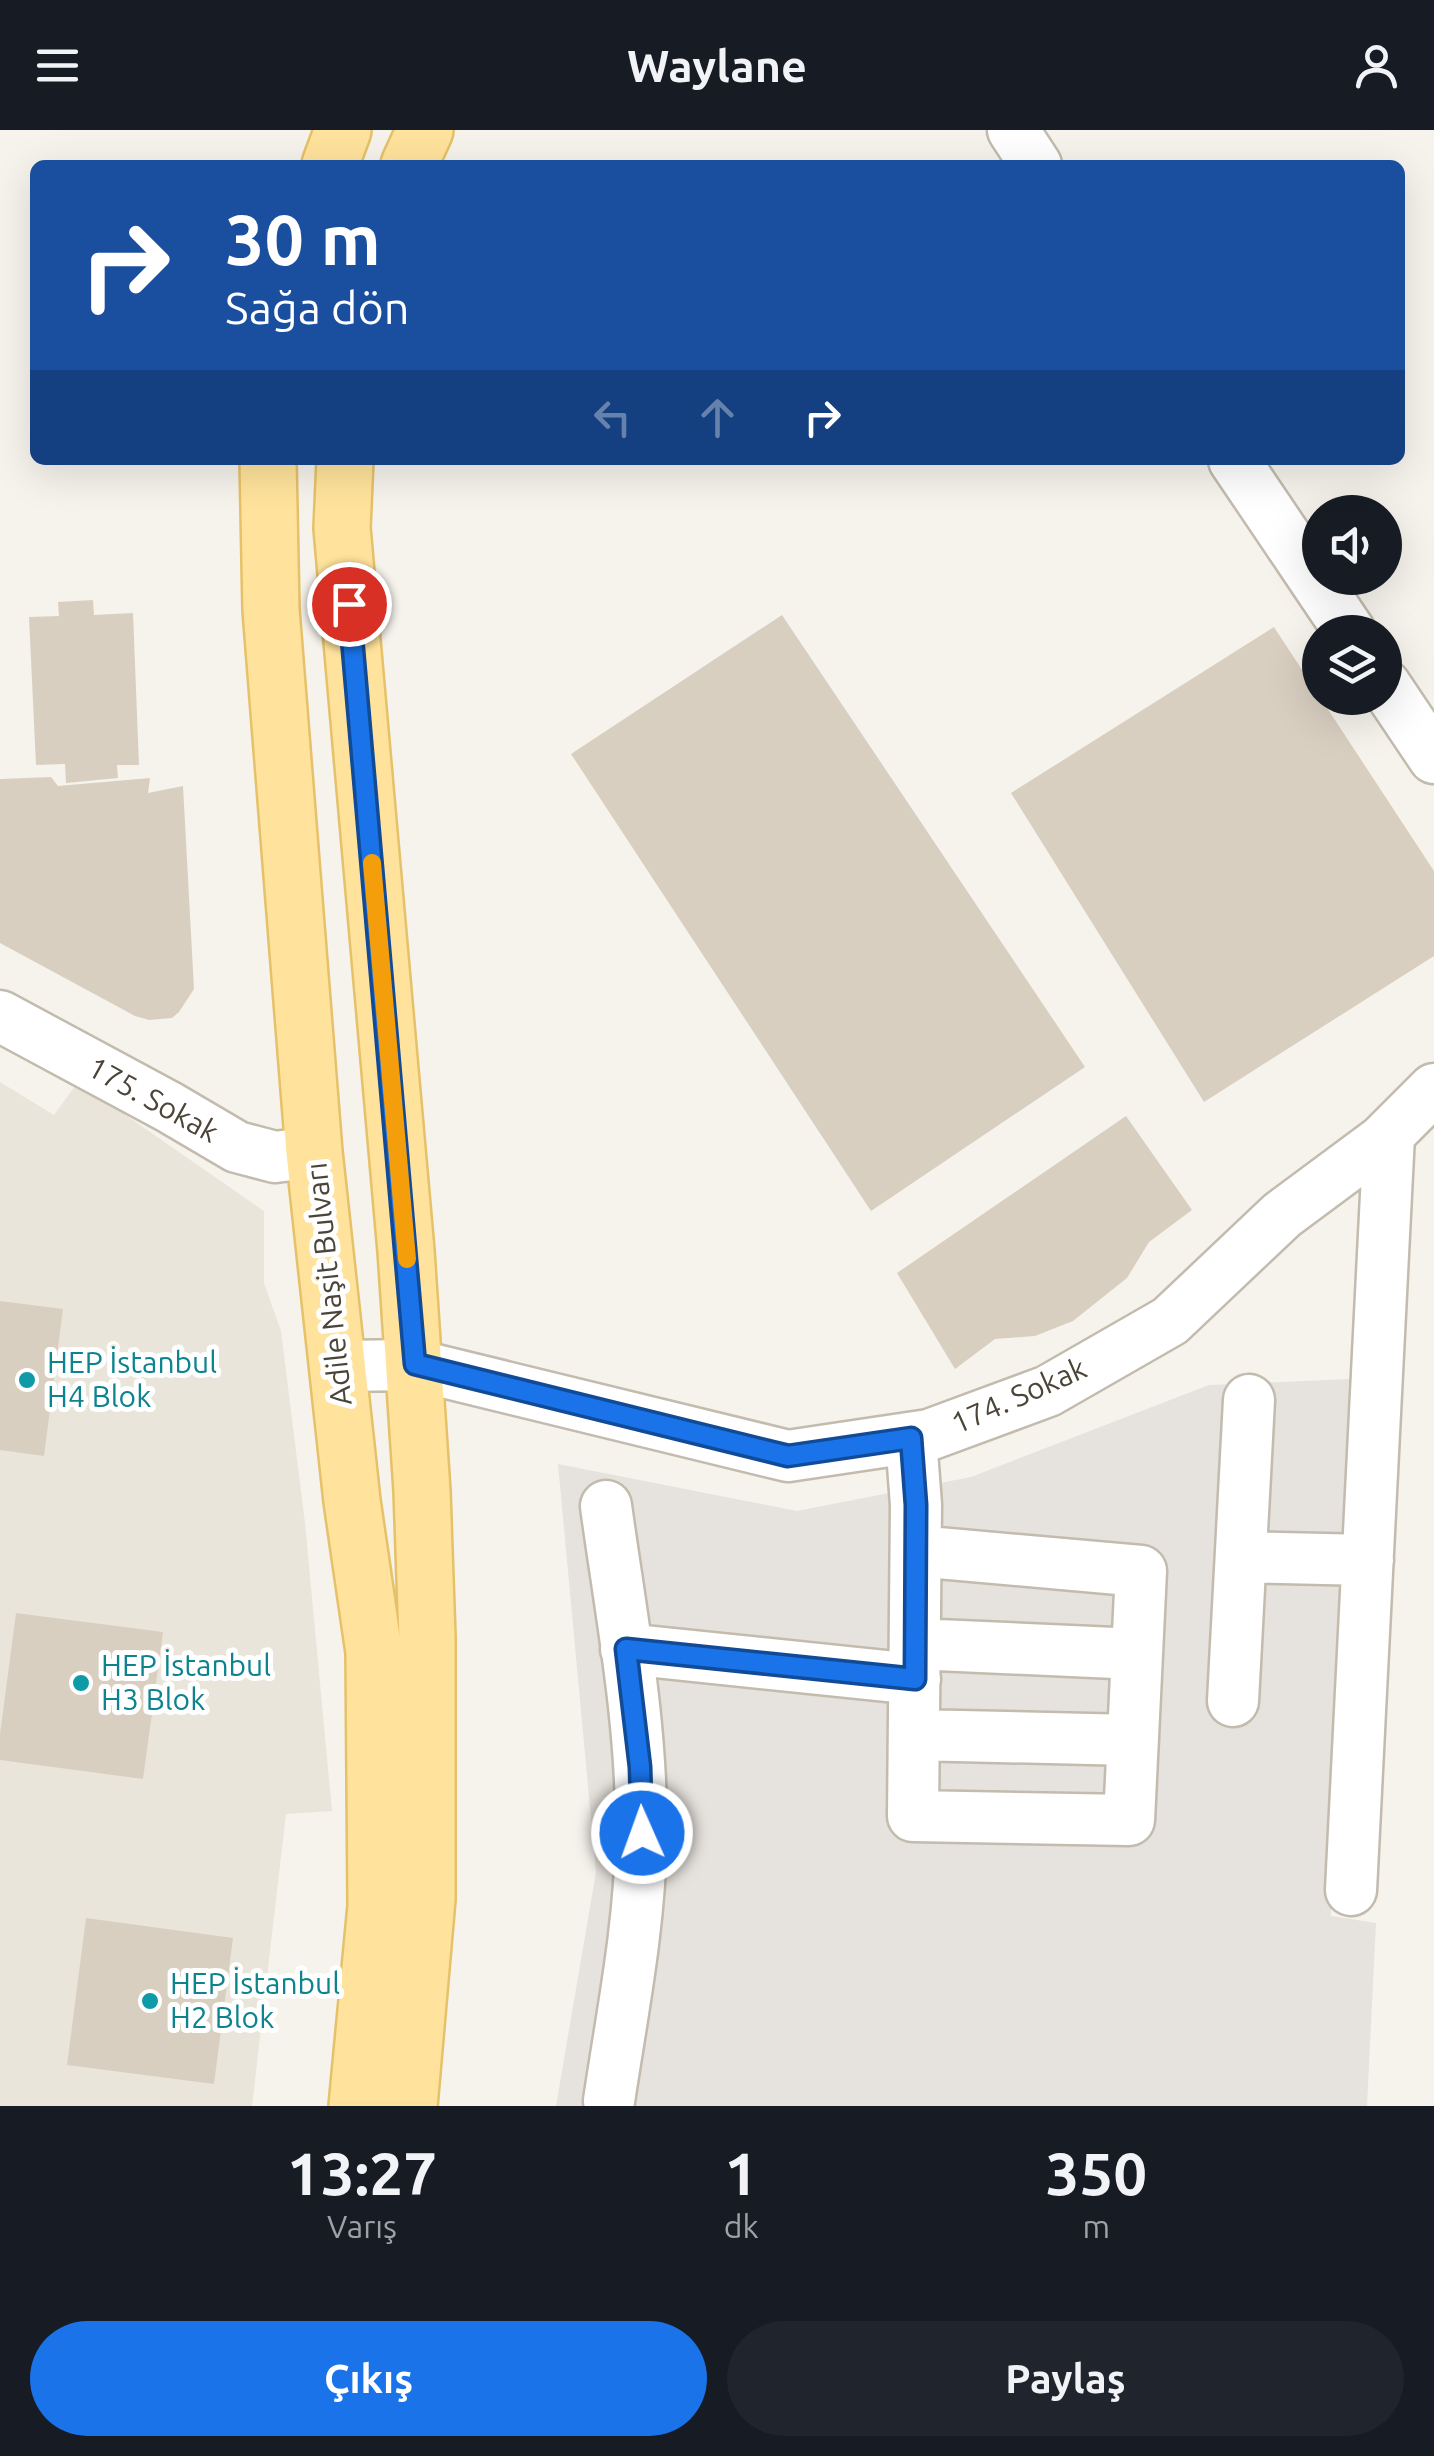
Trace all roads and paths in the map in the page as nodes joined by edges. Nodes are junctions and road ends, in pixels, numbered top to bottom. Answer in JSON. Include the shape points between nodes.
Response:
{"nodes":[{"id":1,"x":343,"y":130,"type":"edge"},
{"id":2,"x":425,"y":130,"type":"edge"},
{"id":3,"x":1013,"y":130,"type":"edge"},
{"id":4,"x":332,"y":160,"type":"edge"},
{"id":5,"x":412,"y":160,"type":"edge"},
{"id":6,"x":1033,"y":160,"type":"edge"},
{"id":7,"x":268,"y":465,"type":"edge"},
{"id":8,"x":345,"y":465,"type":"edge"},
{"id":9,"x":1237,"y":465,"type":"edge"},
{"id":10,"x":1339,"y":615,"type":"edge"},
{"id":11,"x":1402,"y":710,"type":"edge"},
{"id":12,"x":1434,"y":758,"type":"edge"},
{"id":13,"x":0,"y":1016,"type":"edge"},
{"id":14,"x":1434,"y":1089,"type":"edge"},
{"id":15,"x":1389,"y":1134,"type":"junction"},
{"id":16,"x":314,"y":1152,"type":"junction"},
{"id":17,"x":415,"y":1364,"type":"junction"},
{"id":18,"x":339,"y":1366,"type":"junction"},
{"id":19,"x":1249,"y":1400,"type":"dead end"},
{"id":20,"x":911,"y":1438,"type":"junction"},
{"id":21,"x":606,"y":1506,"type":"dead end"},
{"id":22,"x":916,"y":1551,"type":"junction"},
{"id":23,"x":1241,"y":1557,"type":"junction"},
{"id":24,"x":1368,"y":1560,"type":"junction"},
{"id":25,"x":626,"y":1649,"type":"junction"},
{"id":26,"x":1137,"y":1654,"type":"junction"},
{"id":27,"x":915,"y":1661,"type":"junction"},
{"id":28,"x":1233,"y":1701,"type":"dead end"},
{"id":29,"x":914,"y":1735,"type":"junction"},
{"id":30,"x":1133,"y":1740,"type":"junction"},
{"id":31,"x":1351,"y":1890,"type":"dead end"},
{"id":32,"x":609,"y":2102,"type":"dead end"},
{"id":33,"x":357,"y":2106,"type":"edge"},
{"id":34,"x":409,"y":2106,"type":"edge"}],
"edges":[{"from":1,"to":4,"type":"main road"},
{"from":2,"to":5,"type":"main road"},
{"from":3,"to":6,"type":"street"},
{"from":7,"to":16,"type":"main road","name":"Adile Naşit Bulvarı","via":[[271,610]]},
{"from":8,"to":17,"type":"main road","via":[[342,528]]},
{"from":9,"to":10,"type":"street"},
{"from":11,"to":12,"type":"street"},
{"from":13,"to":16,"type":"street","name":"175. Sokak","via":[[236,1147],[275,1157]]},
{"from":14,"to":15,"type":"street","name":"174. Sokak"},
{"from":15,"to":20,"type":"street","name":"174. Sokak","via":[[1282,1215],[1170,1321],[1048,1390]]},
{"from":15,"to":24,"type":"street"},
{"from":16,"to":18,"type":"main road","name":"Adile Naşit Bulvarı"},
{"from":17,"to":18,"type":"street","name":"174. Sokak"},
{"from":17,"to":20,"type":"street","name":"174. Sokak","via":[[788,1456]]},
{"from":17,"to":34,"type":"main road","via":[[427,1638],[427,1898]]},
{"from":18,"to":33,"type":"main road","name":"Adile Naşit Bulvarı","via":[[375,1671],[376,1906]]},
{"from":19,"to":23,"type":"street"},
{"from":20,"to":22,"type":"street"},
{"from":21,"to":25,"type":"street"},
{"from":22,"to":26,"type":"street","via":[[1141,1571]]},
{"from":22,"to":27,"type":"street"},
{"from":23,"to":24,"type":"street"},
{"from":23,"to":28,"type":"street"},
{"from":24,"to":31,"type":"street"},
{"from":25,"to":27,"type":"street"},
{"from":25,"to":32,"type":"street","via":[[640,1767],[640,1870]]},
{"from":26,"to":27,"type":"street"},
{"from":26,"to":30,"type":"street"},
{"from":27,"to":29,"type":"street"},
{"from":29,"to":30,"type":"street"},
{"from":29,"to":30,"type":"street","via":[[913,1816],[952,1817],[1129,1820]]}]}
